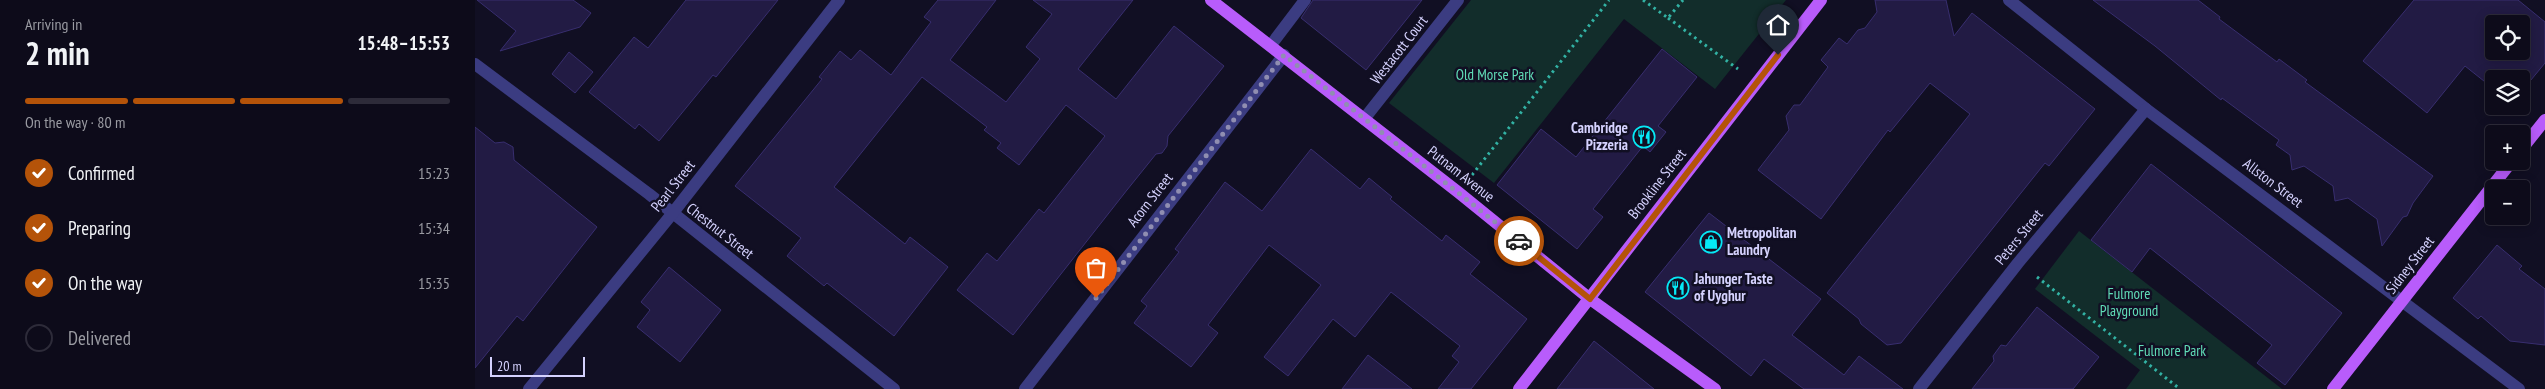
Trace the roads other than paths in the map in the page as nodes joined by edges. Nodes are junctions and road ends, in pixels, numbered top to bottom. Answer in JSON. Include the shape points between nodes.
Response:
{"nodes":[{"id":1,"x":839,"y":0,"type":"edge"},
{"id":2,"x":1211,"y":0,"type":"edge"},
{"id":3,"x":1305,"y":0,"type":"edge"},
{"id":4,"x":1458,"y":0,"type":"edge"},
{"id":5,"x":1821,"y":0,"type":"edge"},
{"id":6,"x":2009,"y":0,"type":"edge"},
{"id":7,"x":1271,"y":45,"type":"junction"},
{"id":8,"x":1284,"y":55,"type":"junction"},
{"id":9,"x":475,"y":64,"type":"edge"},
{"id":10,"x":2147,"y":109,"type":"junction"},
{"id":11,"x":1364,"y":119,"type":"junction"},
{"id":12,"x":2545,"y":120,"type":"edge"},
{"id":13,"x":2530,"y":139,"type":"edge"},
{"id":14,"x":2505,"y":170,"type":"edge"},
{"id":15,"x":672,"y":214,"type":"junction"},
{"id":16,"x":1590,"y":299,"type":"junction"},
{"id":17,"x":2401,"y":302,"type":"junction"},
{"id":18,"x":529,"y":389,"type":"edge"},
{"id":19,"x":894,"y":389,"type":"edge"},
{"id":20,"x":1025,"y":389,"type":"edge"},
{"id":21,"x":1519,"y":389,"type":"edge"},
{"id":22,"x":1715,"y":389,"type":"edge"},
{"id":23,"x":1919,"y":389,"type":"edge"},
{"id":24,"x":2333,"y":389,"type":"edge"},
{"id":25,"x":2519,"y":389,"type":"edge"}],
"edges":[{"from":1,"to":15,"type":"street","name":"Pearl Street"},
{"from":2,"to":7,"type":"main road","name":"Putnam Avenue"},
{"from":3,"to":7,"type":"street"},
{"from":4,"to":11,"type":"street","name":"Westacott Court"},
{"from":5,"to":16,"type":"main road","name":"Brookline Street"},
{"from":6,"to":10,"type":"street","name":"Allston Street"},
{"from":7,"to":8,"type":"main road","name":"Putnam Avenue"},
{"from":8,"to":11,"type":"main road","name":"Putnam Avenue"},
{"from":8,"to":20,"type":"street","name":"Acorn Street"},
{"from":9,"to":15,"type":"street","name":"Chestnut Street"},
{"from":10,"to":17,"type":"street","name":"Allston Street"},
{"from":10,"to":23,"type":"street","name":"Peters Street"},
{"from":11,"to":16,"type":"main road","name":"Putnam Avenue"},
{"from":12,"to":13,"type":"main road"},
{"from":14,"to":17,"type":"main road","name":"Sidney Street"},
{"from":15,"to":18,"type":"street","name":"Pearl Street"},
{"from":15,"to":19,"type":"street","name":"Chestnut Street"},
{"from":16,"to":21,"type":"main road","name":"Brookline Street"},
{"from":16,"to":22,"type":"main road","name":"Putnam Avenue"},
{"from":17,"to":24,"type":"main road","name":"Sidney Street"},
{"from":17,"to":25,"type":"street","name":"Allston Street"}]}
